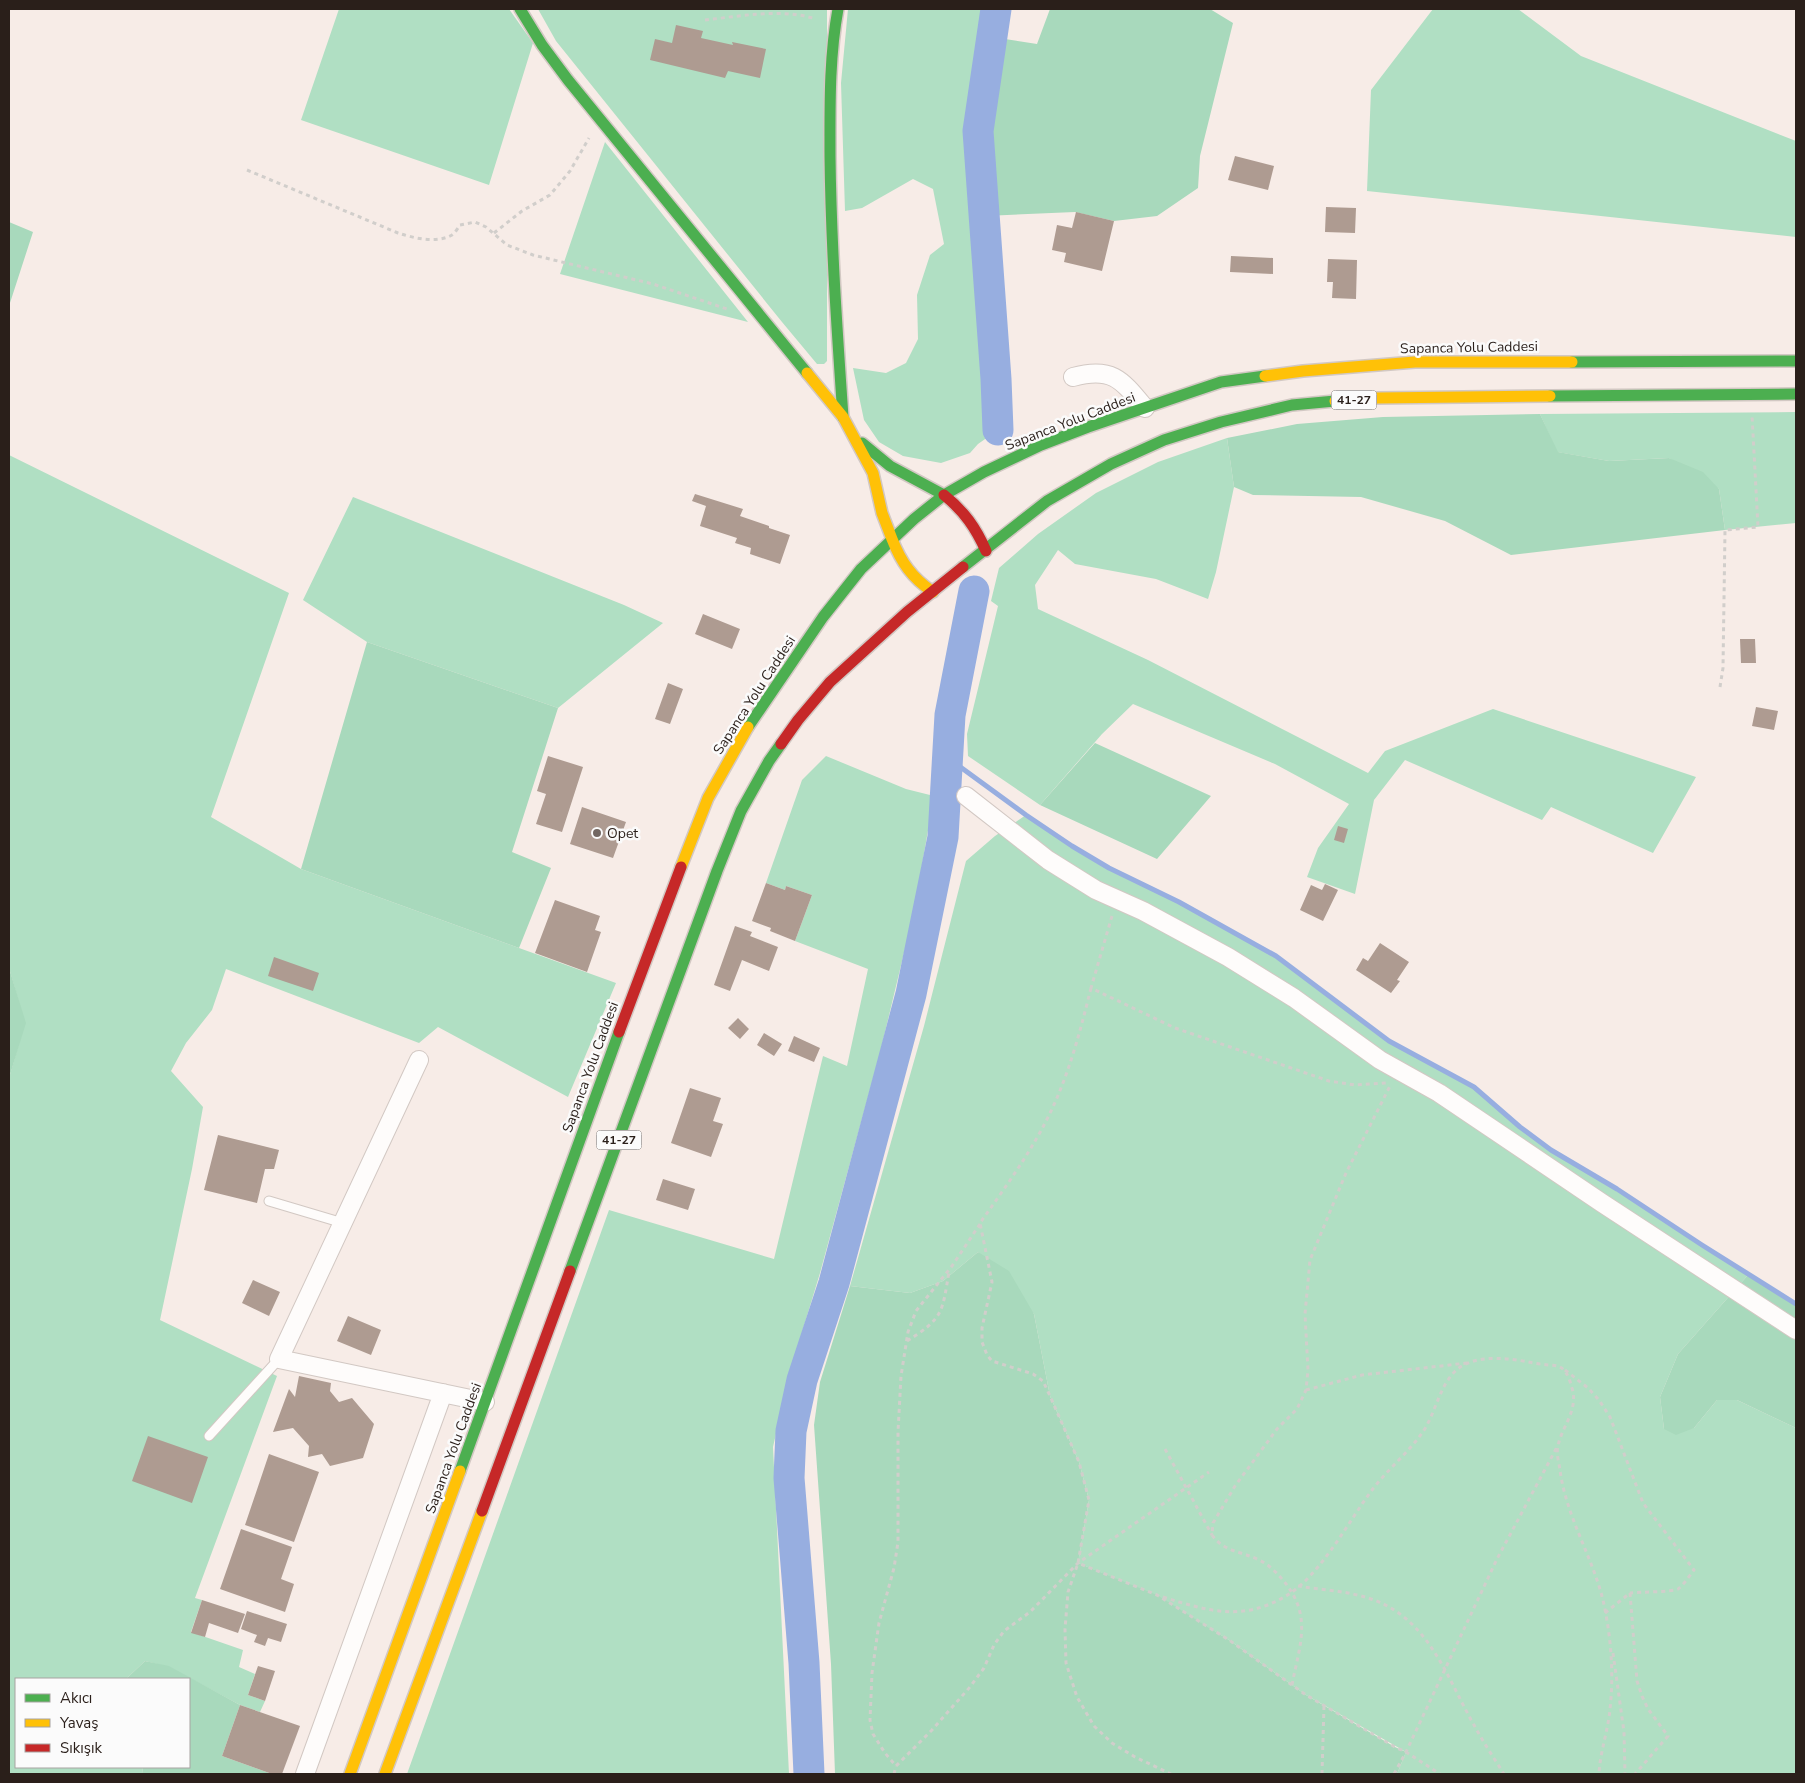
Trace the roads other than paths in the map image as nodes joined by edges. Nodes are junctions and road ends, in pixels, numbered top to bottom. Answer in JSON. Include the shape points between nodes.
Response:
{"nodes":[{"id":1,"x":520,"y":9,"type":"edge"},
{"id":2,"x":838,"y":9,"type":"edge"},
{"id":3,"x":1796,"y":361,"type":"edge"},
{"id":4,"x":1074,"y":377,"type":"dead end"},
{"id":5,"x":1796,"y":394,"type":"edge"},
{"id":6,"x":1144,"y":408,"type":"junction"},
{"id":7,"x":843,"y":417,"type":"junction"},
{"id":8,"x":856,"y":439,"type":"junction"},
{"id":9,"x":944,"y":495,"type":"junction"},
{"id":10,"x":892,"y":539,"type":"junction"},
{"id":11,"x":986,"y":551,"type":"junction"},
{"id":12,"x":933,"y":592,"type":"junction"},
{"id":13,"x":966,"y":796,"type":"dead end"},
{"id":14,"x":419,"y":1060,"type":"dead end"},
{"id":15,"x":268,"y":1201,"type":"dead end"},
{"id":16,"x":343,"y":1223,"type":"junction"},
{"id":17,"x":1796,"y":1330,"type":"edge"},
{"id":18,"x":279,"y":1359,"type":"junction"},
{"id":19,"x":444,"y":1393,"type":"junction"},
{"id":20,"x":485,"y":1402,"type":"junction"},
{"id":21,"x":209,"y":1436,"type":"dead end"},
{"id":22,"x":305,"y":1774,"type":"edge"},
{"id":23,"x":350,"y":1774,"type":"edge"},
{"id":24,"x":385,"y":1774,"type":"edge"}],
"edges":[{"from":1,"to":7,"type":"main road","via":[[555,61],[600,118]]},
{"from":2,"to":7,"type":"main road","via":[[830,99],[830,204]]},
{"from":3,"to":6,"type":"main road","name":"Sapanca Yolu Caddesi","via":[[1414,362],[1221,382]]},
{"from":4,"to":6,"type":"street","via":[[1092,372],[1112,376],[1126,385]]},
{"from":5,"to":11,"type":"main road","number":"41-27","via":[[1378,398],[1292,405],[1164,440],[1112,464],[1047,501]]},
{"from":6,"to":9,"type":"main road","name":"Sapanca Yolu Caddesi","via":[[1042,445]]},
{"from":7,"to":8,"type":"main road"},
{"from":8,"to":9,"type":"main road","via":[[890,466]]},
{"from":8,"to":10,"type":"main road","via":[[873,473]]},
{"from":9,"to":10,"type":"main road","name":"Sapanca Yolu Caddesi"},
{"from":9,"to":11,"type":"main road","via":[[968,516]]},
{"from":10,"to":12,"type":"main road","via":[[908,573]]},
{"from":10,"to":20,"type":"main road","name":"Sapanca Yolu Caddesi","via":[[861,568],[823,617],[748,728],[708,798],[653,938]]},
{"from":11,"to":12,"type":"main road","number":"41-27"},
{"from":12,"to":24,"type":"main road","number":"41-27","via":[[830,682],[768,761],[741,811]]},
{"from":13,"to":17,"type":"street","via":[[1048,860],[1096,890],[1143,911],[1228,957],[1294,998],[1394,1077],[1439,1093]]},
{"from":14,"to":16,"type":"street"},
{"from":15,"to":16,"type":"lane"},
{"from":16,"to":18,"type":"street"},
{"from":18,"to":19,"type":"street"},
{"from":18,"to":21,"type":"lane"},
{"from":19,"to":20,"type":"street"},
{"from":19,"to":22,"type":"street"},
{"from":20,"to":23,"type":"main road","name":"Sapanca Yolu Caddesi"}]}
